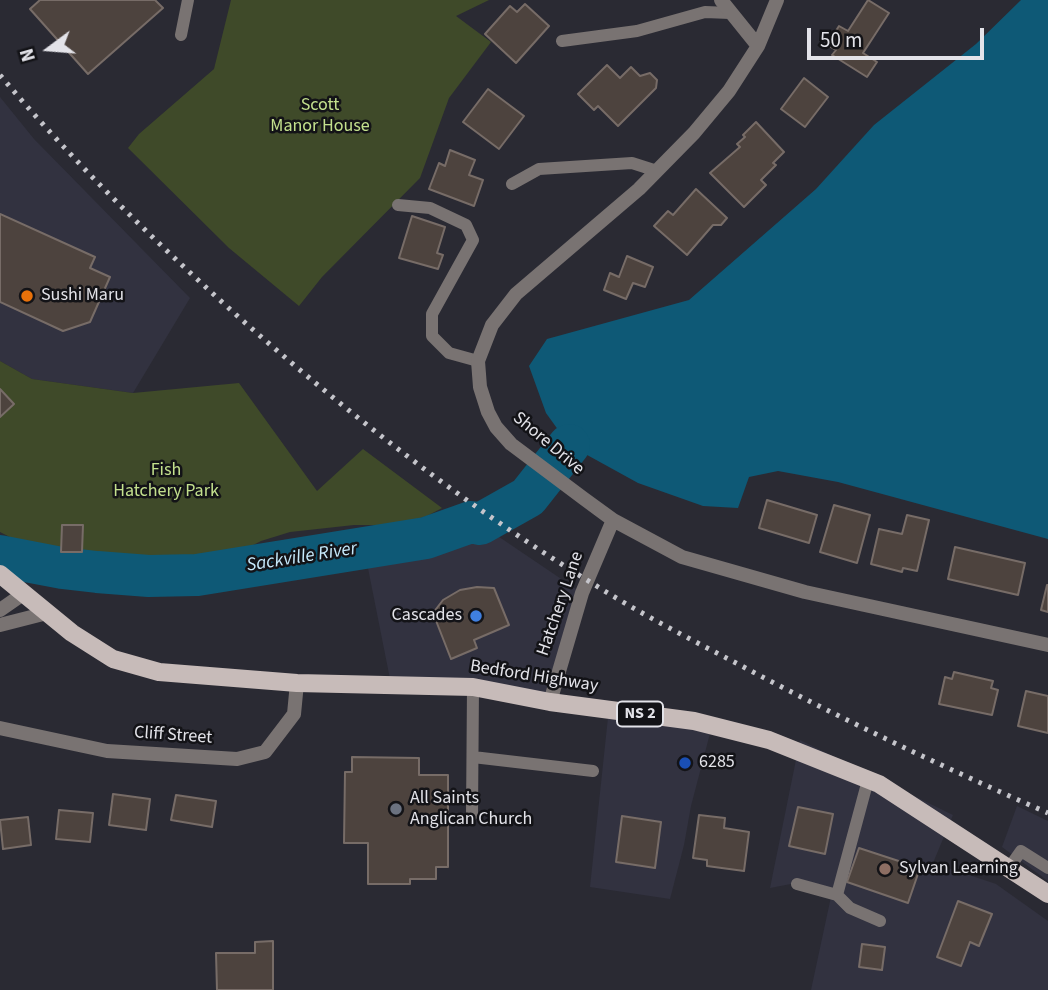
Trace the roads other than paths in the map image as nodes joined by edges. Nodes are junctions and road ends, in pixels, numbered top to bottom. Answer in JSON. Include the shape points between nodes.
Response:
{"nodes":[{"id":1,"x":188,"y":0,"type":"edge"},
{"id":2,"x":721,"y":0,"type":"edge"},
{"id":3,"x":777,"y":0,"type":"edge"},
{"id":4,"x":730,"y":13,"type":"junction"},
{"id":5,"x":181,"y":35,"type":"dead end"},
{"id":6,"x":562,"y":41,"type":"dead end"},
{"id":7,"x":758,"y":46,"type":"junction"},
{"id":8,"x":657,"y":171,"type":"junction"},
{"id":9,"x":512,"y":184,"type":"dead end"},
{"id":10,"x":398,"y":205,"type":"dead end"},
{"id":11,"x":478,"y":361,"type":"junction"},
{"id":12,"x":613,"y":520,"type":"junction"},
{"id":13,"x":0,"y":574,"type":"edge"},
{"id":14,"x":23,"y":594,"type":"junction"},
{"id":15,"x":0,"y":610,"type":"edge"},
{"id":16,"x":47,"y":613,"type":"junction"},
{"id":17,"x":0,"y":625,"type":"edge"},
{"id":18,"x":1048,"y":645,"type":"edge"},
{"id":19,"x":297,"y":683,"type":"junction"},
{"id":20,"x":473,"y":687,"type":"junction"},
{"id":21,"x":550,"y":702,"type":"junction"},
{"id":22,"x":0,"y":728,"type":"edge"},
{"id":23,"x":473,"y":757,"type":"junction"},
{"id":24,"x":593,"y":771,"type":"dead end"},
{"id":25,"x":868,"y":780,"type":"junction"},
{"id":26,"x":472,"y":816,"type":"dead end"},
{"id":27,"x":1009,"y":868,"type":"junction"},
{"id":28,"x":1048,"y":868,"type":"edge"},
{"id":29,"x":797,"y":884,"type":"dead end"},
{"id":30,"x":1048,"y":894,"type":"edge"},
{"id":31,"x":837,"y":895,"type":"junction"},
{"id":32,"x":880,"y":920,"type":"dead end"}],
"edges":[{"from":1,"to":5,"type":"lane"},
{"from":2,"to":4,"type":"street"},
{"from":3,"to":7,"type":"street","name":"Shore Drive"},
{"from":4,"to":6,"type":"lane","via":[[705,12],[637,31]]},
{"from":4,"to":7,"type":"street"},
{"from":7,"to":8,"type":"street","name":"Shore Drive","via":[[729,91]]},
{"from":8,"to":9,"type":"lane","via":[[632,163],[539,169]]},
{"from":8,"to":11,"type":"street","name":"Shore Drive","via":[[516,294],[492,326]]},
{"from":10,"to":11,"type":"lane","via":[[430,208],[466,225],[473,240],[432,314],[432,336],[449,353]]},
{"from":11,"to":12,"type":"street","name":"Shore Drive","via":[[480,387],[496,427],[511,444]]},
{"from":12,"to":18,"type":"street","name":"Shore Drive","via":[[682,557],[805,592]]},
{"from":12,"to":21,"type":"street","name":"Hatchery Lane","via":[[582,593]]},
{"from":13,"to":14,"type":"main road","name":"Bedford Highway","number":"NS 2"},
{"from":14,"to":15,"type":"street"},
{"from":14,"to":16,"type":"main road","name":"Bedford Highway","number":"NS 2"},
{"from":16,"to":17,"type":"street"},
{"from":16,"to":19,"type":"main road","name":"Bedford Highway","number":"NS 2","via":[[113,659],[159,672]]},
{"from":19,"to":20,"type":"main road","name":"Bedford Highway","number":"NS 2"},
{"from":19,"to":22,"type":"street","name":"Cliff Street","via":[[294,714],[265,752],[237,759],[107,751]]},
{"from":20,"to":21,"type":"main road","name":"Bedford Highway","number":"NS 2"},
{"from":20,"to":23,"type":"lane"},
{"from":21,"to":25,"type":"main road","name":"Bedford Highway","number":"NS 2","via":[[694,721],[769,740]]},
{"from":23,"to":24,"type":"lane"},
{"from":23,"to":26,"type":"lane"},
{"from":25,"to":27,"type":"main road","name":"Bedford Highway","number":"NS 2"},
{"from":25,"to":31,"type":"lane"},
{"from":27,"to":28,"type":"lane","via":[[1021,851]]},
{"from":27,"to":30,"type":"main road","name":"Bedford Highway","number":"NS 2"},
{"from":29,"to":31,"type":"lane"},
{"from":31,"to":32,"type":"lane","via":[[850,908]]}]}
